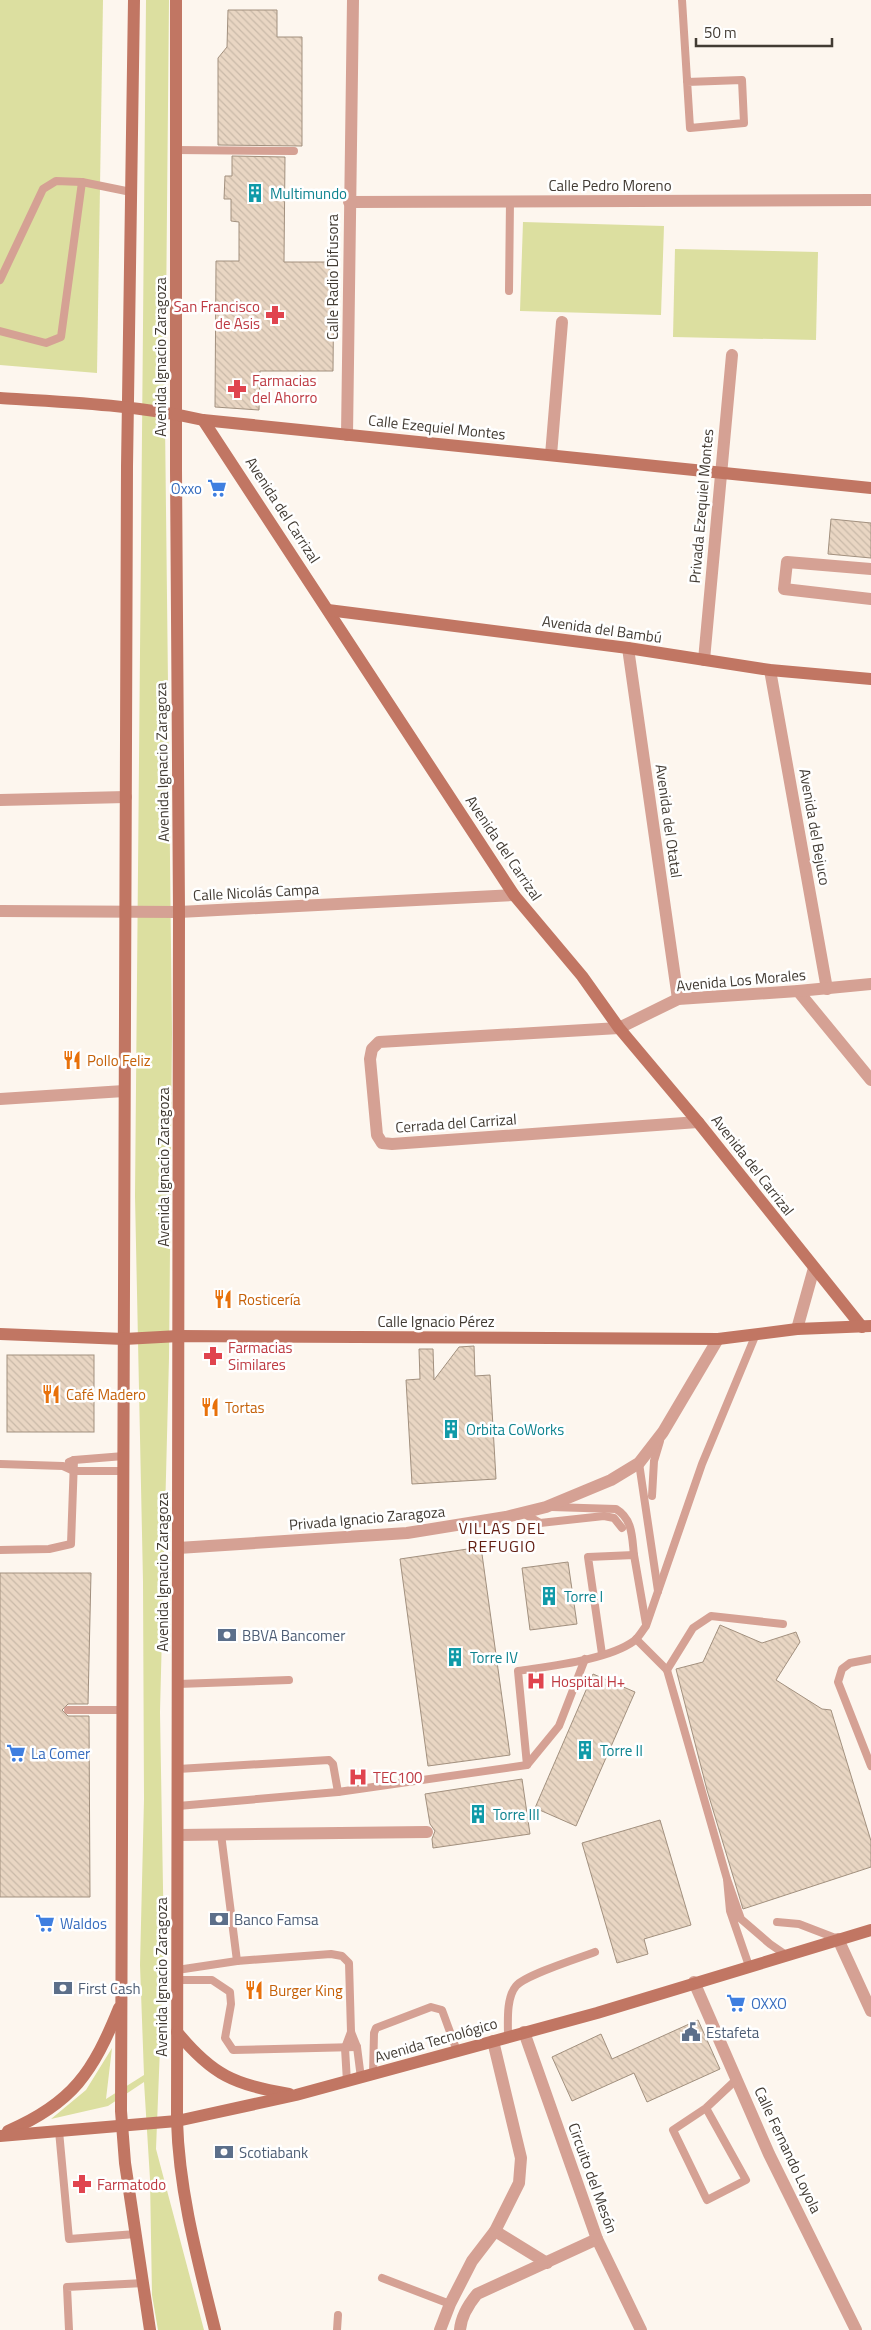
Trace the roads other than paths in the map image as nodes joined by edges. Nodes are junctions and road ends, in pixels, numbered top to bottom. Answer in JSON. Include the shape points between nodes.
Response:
{"nodes":[{"id":1,"x":134,"y":0,"type":"edge"},
{"id":2,"x":176,"y":0,"type":"edge"},
{"id":3,"x":353,"y":0,"type":"edge"},
{"id":4,"x":682,"y":0,"type":"edge"},
{"id":5,"x":687,"y":82,"type":"junction"},
{"id":6,"x":176,"y":150,"type":"junction"},
{"id":7,"x":294,"y":151,"type":"dead end"},
{"id":8,"x":82,"y":182,"type":"junction"},
{"id":9,"x":131,"y":192,"type":"junction"},
{"id":10,"x":871,"y":200,"type":"edge"},
{"id":11,"x":349,"y":202,"type":"junction"},
{"id":12,"x":510,"y":202,"type":"junction"},
{"id":13,"x":0,"y":280,"type":"edge"},
{"id":14,"x":509,"y":291,"type":"dead end"},
{"id":15,"x":562,"y":322,"type":"dead end"},
{"id":16,"x":0,"y":332,"type":"edge"},
{"id":17,"x":732,"y":355,"type":"dead end"},
{"id":18,"x":0,"y":398,"type":"edge"},
{"id":19,"x":128,"y":408,"type":"junction"},
{"id":20,"x":176,"y":414,"type":"junction"},
{"id":21,"x":204,"y":420,"type":"junction"},
{"id":22,"x":347,"y":435,"type":"junction"},
{"id":23,"x":551,"y":455,"type":"junction"},
{"id":24,"x":721,"y":473,"type":"junction"},
{"id":25,"x":871,"y":488,"type":"edge"},
{"id":26,"x":871,"y":569,"type":"edge"},
{"id":27,"x":871,"y":599,"type":"edge"},
{"id":28,"x":328,"y":610,"type":"junction"},
{"id":29,"x":628,"y":648,"type":"junction"},
{"id":30,"x":704,"y":660,"type":"junction"},
{"id":31,"x":770,"y":670,"type":"junction"},
{"id":32,"x":871,"y":679,"type":"edge"},
{"id":33,"x":126,"y":797,"type":"junction"},
{"id":34,"x":0,"y":800,"type":"edge"},
{"id":35,"x":514,"y":895,"type":"junction"},
{"id":36,"x":0,"y":911,"type":"edge"},
{"id":37,"x":180,"y":912,"type":"junction"},
{"id":38,"x":126,"y":913,"type":"junction"},
{"id":39,"x":871,"y":984,"type":"edge"},
{"id":40,"x":827,"y":989,"type":"junction"},
{"id":41,"x":798,"y":991,"type":"junction"},
{"id":42,"x":678,"y":999,"type":"junction"},
{"id":43,"x":619,"y":1028,"type":"junction"},
{"id":44,"x":871,"y":1080,"type":"edge"},
{"id":45,"x":124,"y":1091,"type":"junction"},
{"id":46,"x":0,"y":1099,"type":"edge"},
{"id":47,"x":698,"y":1122,"type":"junction"},
{"id":48,"x":814,"y":1268,"type":"junction"},
{"id":49,"x":866,"y":1327,"type":"edge"},
{"id":50,"x":797,"y":1329,"type":"junction"},
{"id":51,"x":0,"y":1334,"type":"edge"},
{"id":52,"x":756,"y":1334,"type":"junction"},
{"id":53,"x":180,"y":1336,"type":"junction"},
{"id":54,"x":718,"y":1338,"type":"junction"},
{"id":55,"x":124,"y":1339,"type":"junction"},
{"id":56,"x":663,"y":1432,"type":"junction"},
{"id":57,"x":124,"y":1456,"type":"junction"},
{"id":58,"x":74,"y":1460,"type":"junction"},
{"id":59,"x":639,"y":1463,"type":"junction"},
{"id":60,"x":0,"y":1464,"type":"edge"},
{"id":61,"x":63,"y":1466,"type":"junction"},
{"id":62,"x":74,"y":1471,"type":"junction"},
{"id":63,"x":124,"y":1471,"type":"junction"},
{"id":64,"x":652,"y":1496,"type":"dead end"},
{"id":65,"x":546,"y":1507,"type":"junction"},
{"id":66,"x":523,"y":1513,"type":"junction"},
{"id":67,"x":622,"y":1528,"type":"dead end"},
{"id":68,"x":178,"y":1548,"type":"junction"},
{"id":69,"x":0,"y":1551,"type":"edge"},
{"id":70,"x":634,"y":1555,"type":"junction"},
{"id":71,"x":658,"y":1593,"type":"junction"},
{"id":72,"x":784,"y":1624,"type":"dead end"},
{"id":73,"x":646,"y":1626,"type":"junction"},
{"id":74,"x":636,"y":1639,"type":"junction"},
{"id":75,"x":602,"y":1654,"type":"junction"},
{"id":76,"x":585,"y":1659,"type":"junction"},
{"id":77,"x":871,"y":1659,"type":"edge"},
{"id":78,"x":667,"y":1670,"type":"junction"},
{"id":79,"x":289,"y":1680,"type":"dead end"},
{"id":80,"x":178,"y":1684,"type":"junction"},
{"id":81,"x":68,"y":1710,"type":"dead end"},
{"id":82,"x":123,"y":1710,"type":"junction"},
{"id":83,"x":527,"y":1765,"type":"junction"},
{"id":84,"x":871,"y":1766,"type":"edge"},
{"id":85,"x":178,"y":1769,"type":"junction"},
{"id":86,"x":338,"y":1792,"type":"junction"},
{"id":87,"x":178,"y":1806,"type":"junction"},
{"id":88,"x":427,"y":1832,"type":"dead end"},
{"id":89,"x":221,"y":1834,"type":"junction"},
{"id":90,"x":179,"y":1835,"type":"junction"},
{"id":91,"x":727,"y":1879,"type":"junction"},
{"id":92,"x":777,"y":1922,"type":"dead end"},
{"id":93,"x":871,"y":1930,"type":"edge"},
{"id":94,"x":838,"y":1939,"type":"junction"},
{"id":95,"x":594,"y":1952,"type":"dead end"},
{"id":96,"x":786,"y":1955,"type":"junction"},
{"id":97,"x":237,"y":1961,"type":"junction"},
{"id":98,"x":749,"y":1966,"type":"junction"},
{"id":99,"x":177,"y":1975,"type":"junction"},
{"id":100,"x":694,"y":1982,"type":"junction"},
{"id":101,"x":122,"y":2001,"type":"junction"},
{"id":102,"x":871,"y":2011,"type":"edge"},
{"id":103,"x":177,"y":2032,"type":"junction"},
{"id":104,"x":351,"y":2032,"type":"junction"},
{"id":105,"x":524,"y":2032,"type":"junction"},
{"id":106,"x":508,"y":2036,"type":"junction"},
{"id":107,"x":493,"y":2041,"type":"junction"},
{"id":108,"x":357,"y":2047,"type":"junction"},
{"id":109,"x":345,"y":2048,"type":"junction"},
{"id":110,"x":457,"y":2051,"type":"junction"},
{"id":111,"x":367,"y":2077,"type":"junction"},
{"id":112,"x":737,"y":2079,"type":"junction"},
{"id":113,"x":347,"y":2082,"type":"junction"},
{"id":114,"x":296,"y":2095,"type":"junction"},
{"id":115,"x":706,"y":2108,"type":"junction"},
{"id":116,"x":177,"y":2121,"type":"junction"},
{"id":117,"x":121,"y":2125,"type":"junction"},
{"id":118,"x":59,"y":2130,"type":"junction"},
{"id":119,"x":0,"y":2135,"type":"edge"},
{"id":120,"x":495,"y":2231,"type":"junction"},
{"id":121,"x":136,"y":2234,"type":"junction"},
{"id":122,"x":597,"y":2239,"type":"junction"},
{"id":123,"x":547,"y":2263,"type":"junction"},
{"id":124,"x":382,"y":2278,"type":"dead end"},
{"id":125,"x":144,"y":2283,"type":"junction"},
{"id":126,"x":450,"y":2304,"type":"junction"},
{"id":127,"x":338,"y":2315,"type":"dead end"},
{"id":128,"x":69,"y":2330,"type":"edge"},
{"id":129,"x":150,"y":2330,"type":"edge"},
{"id":130,"x":215,"y":2330,"type":"edge"},
{"id":131,"x":337,"y":2330,"type":"edge"},
{"id":132,"x":440,"y":2330,"type":"edge"},
{"id":133,"x":460,"y":2330,"type":"edge"},
{"id":134,"x":641,"y":2330,"type":"edge"},
{"id":135,"x":856,"y":2330,"type":"edge"}],
"edges":[{"from":1,"to":9,"type":"main road","name":"Avenida Ignacio Zaragoza"},
{"from":2,"to":6,"type":"main road","name":"Avenida Ignacio Zaragoza"},
{"from":3,"to":11,"type":"street","name":"Calle Radio Difusora"},
{"from":4,"to":5,"type":"lane"},
{"from":5,"to":5,"type":"lane","via":[[690,128],[744,123],[742,80]]},
{"from":6,"to":7,"type":"lane"},
{"from":6,"to":20,"type":"main road","name":"Avenida Ignacio Zaragoza"},
{"from":8,"to":9,"type":"lane"},
{"from":8,"to":13,"type":"lane","via":[[56,181],[43,189]]},
{"from":8,"to":16,"type":"lane","via":[[61,337],[46,343]]},
{"from":9,"to":19,"type":"main road","name":"Avenida Ignacio Zaragoza"},
{"from":10,"to":12,"type":"street","name":"Calle Pedro Moreno"},
{"from":11,"to":12,"type":"street","name":"Calle Pedro Moreno"},
{"from":11,"to":22,"type":"street","name":"Calle Radio Difusora"},
{"from":12,"to":14,"type":"lane"},
{"from":15,"to":23,"type":"street"},
{"from":17,"to":24,"type":"street","name":"Privada Ezequiel Montes"},
{"from":18,"to":19,"type":"main road","name":"Calle Ezequiel Montes"},
{"from":19,"to":20,"type":"main road","name":"Calle Ezequiel Montes"},
{"from":19,"to":33,"type":"main road","name":"Avenida Ignacio Zaragoza"},
{"from":20,"to":21,"type":"main road","name":"Calle Ezequiel Montes"},
{"from":20,"to":37,"type":"main road","name":"Avenida Ignacio Zaragoza"},
{"from":21,"to":22,"type":"main road","name":"Calle Ezequiel Montes"},
{"from":21,"to":28,"type":"main road","name":"Avenida del Carrizal"},
{"from":22,"to":23,"type":"main road","name":"Calle Ezequiel Montes"},
{"from":23,"to":24,"type":"main road","name":"Calle Ezequiel Montes"},
{"from":24,"to":25,"type":"main road","name":"Calle Ezequiel Montes"},
{"from":24,"to":30,"type":"street","name":"Privada Ezequiel Montes"},
{"from":26,"to":27,"type":"street","via":[[787,562],[784,589]]},
{"from":28,"to":29,"type":"main road","name":"Avenida del Bambú"},
{"from":28,"to":35,"type":"main road","name":"Avenida del Carrizal"},
{"from":29,"to":30,"type":"main road","name":"Avenida del Bambú"},
{"from":29,"to":42,"type":"street","name":"Avenida del Otatal"},
{"from":30,"to":31,"type":"main road","name":"Avenida del Bambú"},
{"from":31,"to":32,"type":"main road","name":"Avenida del Bambú"},
{"from":31,"to":40,"type":"street","name":"Avenida del Bejuco"},
{"from":33,"to":34,"type":"street"},
{"from":33,"to":38,"type":"main road","name":"Avenida Ignacio Zaragoza"},
{"from":35,"to":37,"type":"street","name":"Calle Nicolás Campa"},
{"from":35,"to":43,"type":"main road","name":"Avenida del Carrizal","via":[[582,976]]},
{"from":36,"to":38,"type":"street","name":"Calle Nicolás Campa"},
{"from":37,"to":38,"type":"street","name":"Calle Nicolás Campa"},
{"from":37,"to":53,"type":"main road","name":"Avenida Ignacio Zaragoza"},
{"from":38,"to":45,"type":"main road","name":"Avenida Ignacio Zaragoza"},
{"from":39,"to":40,"type":"street","name":"Avenida Los Morales"},
{"from":40,"to":41,"type":"street","name":"Avenida Los Morales"},
{"from":41,"to":42,"type":"street","name":"Avenida Los Morales"},
{"from":41,"to":44,"type":"street"},
{"from":42,"to":43,"type":"street","name":"Avenida Los Morales"},
{"from":43,"to":47,"type":"main road","name":"Avenida del Carrizal"},
{"from":43,"to":47,"type":"street","name":"Cerrada del Carrizal","via":[[379,1042],[372,1049],[370,1059],[377,1135],[382,1143],[392,1144]]},
{"from":45,"to":46,"type":"street"},
{"from":45,"to":55,"type":"main road","name":"Avenida Ignacio Zaragoza"},
{"from":47,"to":48,"type":"main road","name":"Avenida del Carrizal"},
{"from":48,"to":49,"type":"main road","name":"Avenida del Carrizal"},
{"from":48,"to":50,"type":"street"},
{"from":49,"to":50,"type":"main road","name":"Calle Ignacio Pérez"},
{"from":50,"to":52,"type":"main road","name":"Calle Ignacio Pérez"},
{"from":51,"to":55,"type":"main road","name":"Calle Ignacio Pérez"},
{"from":52,"to":54,"type":"main road","name":"Calle Ignacio Pérez"},
{"from":52,"to":71,"type":"lane","via":[[702,1464]]},
{"from":53,"to":54,"type":"main road","name":"Calle Ignacio Pérez"},
{"from":53,"to":55,"type":"main road","name":"Calle Ignacio Pérez"},
{"from":53,"to":68,"type":"main road","name":"Avenida Ignacio Zaragoza"},
{"from":54,"to":56,"type":"street","name":"Privada Ignacio Zaragoza"},
{"from":55,"to":57,"type":"main road","name":"Avenida Ignacio Zaragoza"},
{"from":56,"to":59,"type":"street","name":"Privada Ignacio Zaragoza"},
{"from":56,"to":64,"type":"lane","via":[[654,1461]]},
{"from":57,"to":58,"type":"lane"},
{"from":57,"to":63,"type":"main road","name":"Avenida Ignacio Zaragoza"},
{"from":58,"to":61,"type":"lane"},
{"from":58,"to":62,"type":"lane"},
{"from":59,"to":65,"type":"street","name":"Privada Ignacio Zaragoza","via":[[611,1480]]},
{"from":59,"to":71,"type":"lane"},
{"from":60,"to":61,"type":"lane"},
{"from":61,"to":62,"type":"lane"},
{"from":62,"to":63,"type":"lane"},
{"from":62,"to":69,"type":"lane","via":[[72,1544],[49,1549]]},
{"from":63,"to":82,"type":"main road","name":"Avenida Ignacio Zaragoza"},
{"from":65,"to":66,"type":"street","name":"Privada Ignacio Zaragoza"},
{"from":65,"to":70,"type":"lane","via":[[616,1509],[625,1515],[631,1528]]},
{"from":66,"to":67,"type":"lane","via":[[540,1523],[604,1516],[614,1518]]},
{"from":66,"to":68,"type":"street","name":"Privada Ignacio Zaragoza","via":[[407,1533]]},
{"from":68,"to":80,"type":"main road","name":"Avenida Ignacio Zaragoza"},
{"from":70,"to":73,"type":"lane"},
{"from":70,"to":75,"type":"lane","via":[[588,1557]]},
{"from":71,"to":73,"type":"lane"},
{"from":72,"to":78,"type":"lane","via":[[711,1616],[693,1628]]},
{"from":73,"to":74,"type":"lane"},
{"from":74,"to":75,"type":"lane"},
{"from":74,"to":78,"type":"lane"},
{"from":75,"to":76,"type":"lane"},
{"from":76,"to":83,"type":"lane","via":[[559,1726]]},
{"from":76,"to":83,"type":"lane","via":[[518,1672]]},
{"from":77,"to":84,"type":"lane","via":[[850,1663],[842,1669],[838,1682]]},
{"from":78,"to":91,"type":"lane"},
{"from":79,"to":80,"type":"lane"},
{"from":80,"to":85,"type":"main road","name":"Avenida Ignacio Zaragoza"},
{"from":81,"to":82,"type":"lane"},
{"from":82,"to":101,"type":"main road","name":"Avenida Ignacio Zaragoza"},
{"from":83,"to":86,"type":"lane"},
{"from":85,"to":86,"type":"lane","via":[[329,1760],[333,1764]]},
{"from":85,"to":87,"type":"main road","name":"Avenida Ignacio Zaragoza"},
{"from":86,"to":87,"type":"lane"},
{"from":87,"to":90,"type":"main road","name":"Avenida Ignacio Zaragoza"},
{"from":88,"to":89,"type":"street"},
{"from":89,"to":90,"type":"street"},
{"from":89,"to":97,"type":"lane"},
{"from":90,"to":99,"type":"main road","name":"Avenida Ignacio Zaragoza"},
{"from":91,"to":96,"type":"lane","via":[[741,1919]]},
{"from":91,"to":98,"type":"lane","via":[[730,1911]]},
{"from":92,"to":94,"type":"lane","via":[[799,1924]]},
{"from":93,"to":94,"type":"main road","name":"Avenida Tecnológico"},
{"from":94,"to":96,"type":"main road","name":"Avenida Tecnológico"},
{"from":94,"to":102,"type":"street"},
{"from":95,"to":106,"type":"lane","via":[[516,1986],[510,2001]]},
{"from":96,"to":98,"type":"main road","name":"Avenida Tecnológico"},
{"from":97,"to":99,"type":"lane"},
{"from":97,"to":104,"type":"lane","via":[[330,1954],[342,1956],[349,1963]]},
{"from":98,"to":100,"type":"main road","name":"Avenida Tecnológico"},
{"from":99,"to":103,"type":"main road","name":"Avenida Ignacio Zaragoza"},
{"from":99,"to":109,"type":"lane","via":[[212,1980],[230,1992],[225,2038],[233,2050]]},
{"from":100,"to":105,"type":"main road","name":"Avenida Tecnológico","via":[[598,2013]]},
{"from":100,"to":112,"type":"street","name":"Calle Fernando Loyola"},
{"from":101,"to":117,"type":"main road","name":"Avenida Ignacio Zaragoza"},
{"from":101,"to":119,"type":"main road","via":[[103,2048],[77,2087],[39,2117]]},
{"from":103,"to":114,"type":"main road","via":[[213,2070],[252,2087]]},
{"from":103,"to":116,"type":"main road","name":"Avenida Ignacio Zaragoza"},
{"from":104,"to":108,"type":"lane"},
{"from":104,"to":109,"type":"lane"},
{"from":105,"to":106,"type":"main road","name":"Avenida Tecnológico"},
{"from":105,"to":122,"type":"street","name":"Circuito del Mesón"},
{"from":106,"to":107,"type":"main road","name":"Avenida Tecnológico"},
{"from":107,"to":110,"type":"main road","name":"Avenida Tecnológico"},
{"from":107,"to":120,"type":"street","via":[[522,2158],[519,2183]]},
{"from":108,"to":109,"type":"lane"},
{"from":108,"to":111,"type":"lane"},
{"from":109,"to":113,"type":"lane"},
{"from":110,"to":111,"type":"main road","name":"Avenida Tecnológico"},
{"from":110,"to":111,"type":"lane","via":[[442,2010],[431,2007],[376,2028]]},
{"from":111,"to":113,"type":"main road","name":"Avenida Tecnológico"},
{"from":112,"to":115,"type":"lane"},
{"from":112,"to":135,"type":"street","name":"Calle Fernando Loyola","via":[[769,2154]]},
{"from":113,"to":114,"type":"main road","name":"Avenida Tecnológico"},
{"from":114,"to":116,"type":"main road","name":"Avenida Tecnológico"},
{"from":115,"to":115,"type":"lane","via":[[673,2130],[707,2200],[746,2180]]},
{"from":116,"to":117,"type":"main road","name":"Avenida Tecnológico"},
{"from":116,"to":130,"type":"main road","name":"Avenida Ignacio Zaragoza","via":[[178,2159]]},
{"from":117,"to":118,"type":"main road","name":"Avenida Tecnológico"},
{"from":117,"to":121,"type":"main road","name":"Avenida Ignacio Zaragoza"},
{"from":118,"to":119,"type":"main road","name":"Avenida Tecnológico"},
{"from":118,"to":121,"type":"lane","via":[[69,2239]]},
{"from":120,"to":123,"type":"street"},
{"from":120,"to":126,"type":"street","via":[[472,2260]]},
{"from":121,"to":125,"type":"main road","name":"Avenida Ignacio Zaragoza"},
{"from":122,"to":123,"type":"street"},
{"from":122,"to":134,"type":"street","name":"Circuito del Mesón"},
{"from":123,"to":133,"type":"street","via":[[477,2294],[467,2307]]},
{"from":124,"to":126,"type":"lane"},
{"from":125,"to":128,"type":"lane","via":[[67,2287]]},
{"from":125,"to":129,"type":"main road","name":"Avenida Ignacio Zaragoza"},
{"from":126,"to":132,"type":"street"},
{"from":127,"to":131,"type":"lane"}]}
